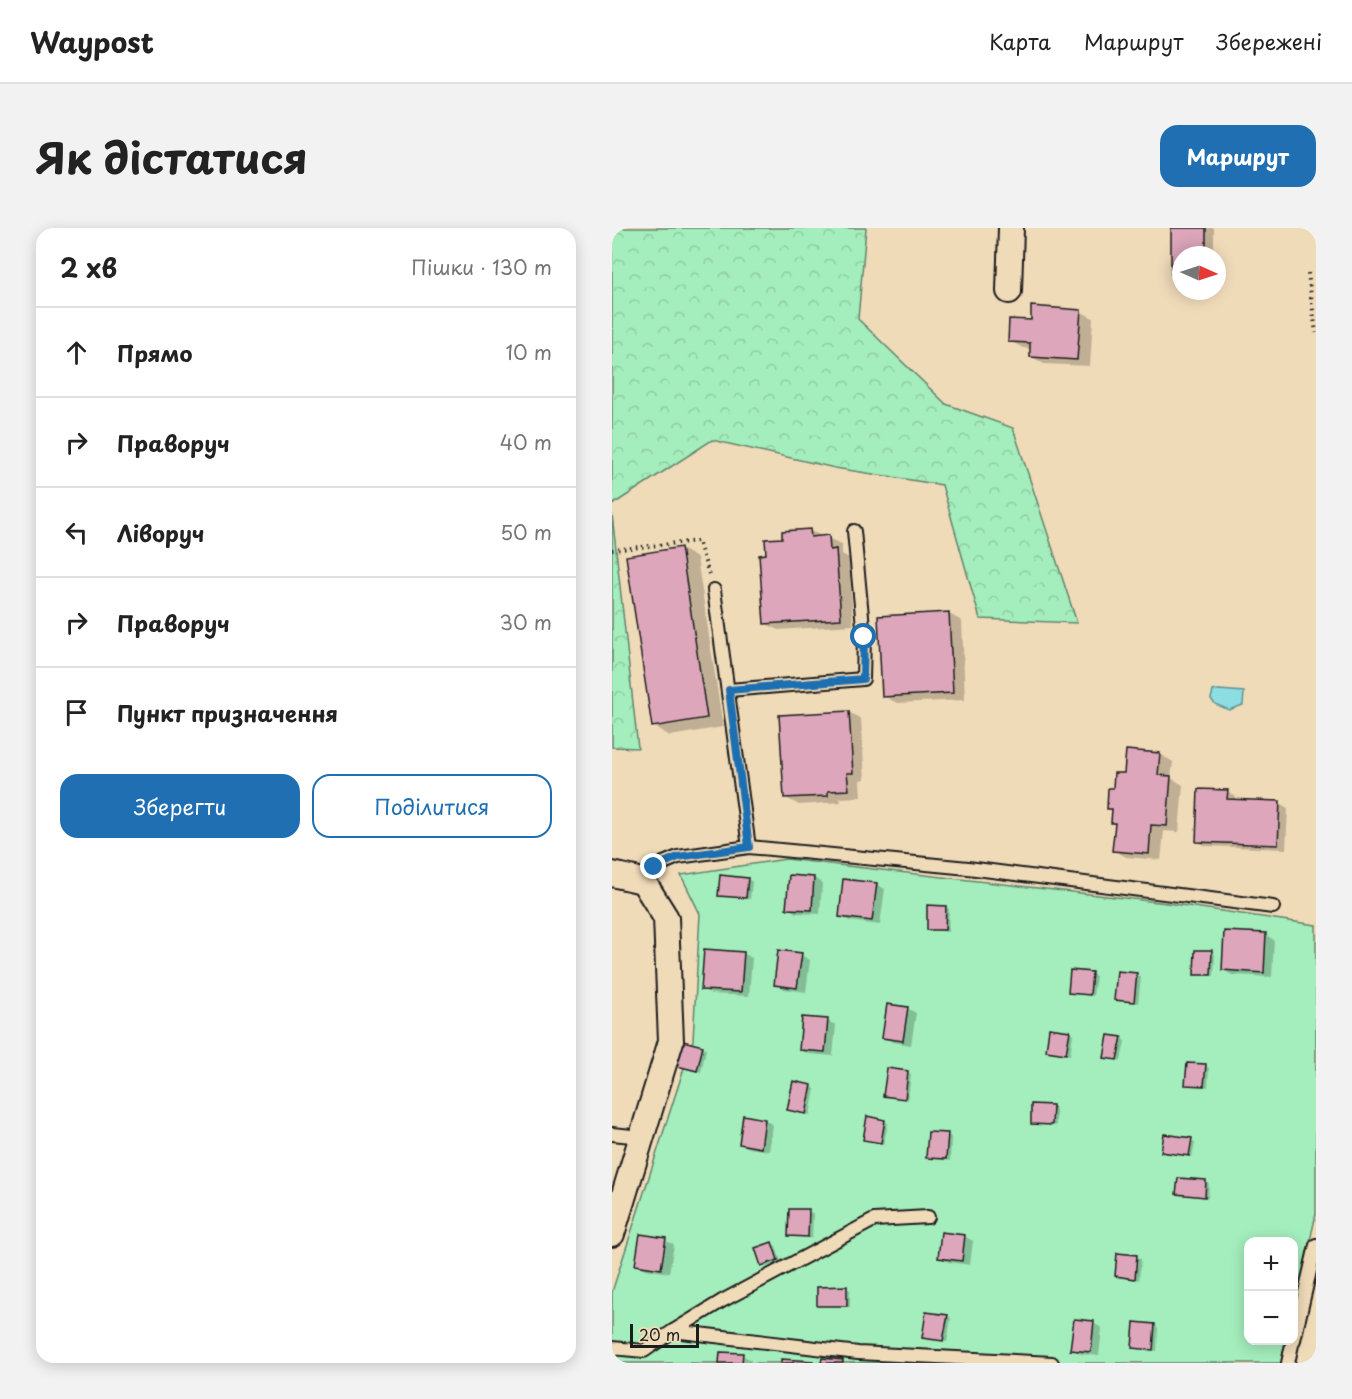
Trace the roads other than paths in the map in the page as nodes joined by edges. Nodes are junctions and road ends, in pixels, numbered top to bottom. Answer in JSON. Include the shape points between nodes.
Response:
{"nodes":[{"id":1,"x":1011,"y":228,"type":"edge"},
{"id":2,"x":1009,"y":291,"type":"dead end"},
{"id":3,"x":854,"y":531,"type":"dead end"},
{"id":4,"x":714,"y":590,"type":"road end"},
{"id":5,"x":729,"y":690,"type":"junction"},
{"id":6,"x":749,"y":847,"type":"junction"},
{"id":7,"x":612,"y":874,"type":"edge"},
{"id":8,"x":643,"y":880,"type":"junction"},
{"id":9,"x":1273,"y":907,"type":"dead end"},
{"id":10,"x":612,"y":1134,"type":"edge"},
{"id":11,"x":642,"y":1137,"type":"junction"},
{"id":12,"x":928,"y":1217,"type":"dead end"},
{"id":13,"x":612,"y":1234,"type":"edge"},
{"id":14,"x":1316,"y":1245,"type":"edge"},
{"id":15,"x":1298,"y":1319,"type":"edge"},
{"id":16,"x":673,"y":1331,"type":"junction"},
{"id":17,"x":1292,"y":1345,"type":"edge"},
{"id":18,"x":612,"y":1348,"type":"edge"},
{"id":19,"x":1052,"y":1363,"type":"edge"},
{"id":20,"x":1288,"y":1363,"type":"edge"}],
"edges":[{"from":1,"to":2,"type":"street"},
{"from":3,"to":5,"type":"lane","via":[[864,637],[863,679]]},
{"from":4,"to":5,"type":"lane"},
{"from":5,"to":6,"type":"lane"},
{"from":6,"to":8,"type":"lane","via":[[678,857],[654,867]]},
{"from":6,"to":9,"type":"lane","via":[[968,868]]},
{"from":7,"to":8,"type":"street"},
{"from":8,"to":11,"type":"street","via":[[666,918],[671,1041]]},
{"from":10,"to":11,"type":"lane"},
{"from":11,"to":13,"type":"street"},
{"from":12,"to":16,"type":"lane","via":[[874,1220]]},
{"from":14,"to":15,"type":"lane"},
{"from":16,"to":18,"type":"lane","via":[[644,1351]]},
{"from":16,"to":19,"type":"lane","via":[[858,1353]]},
{"from":17,"to":20,"type":"lane"}]}
